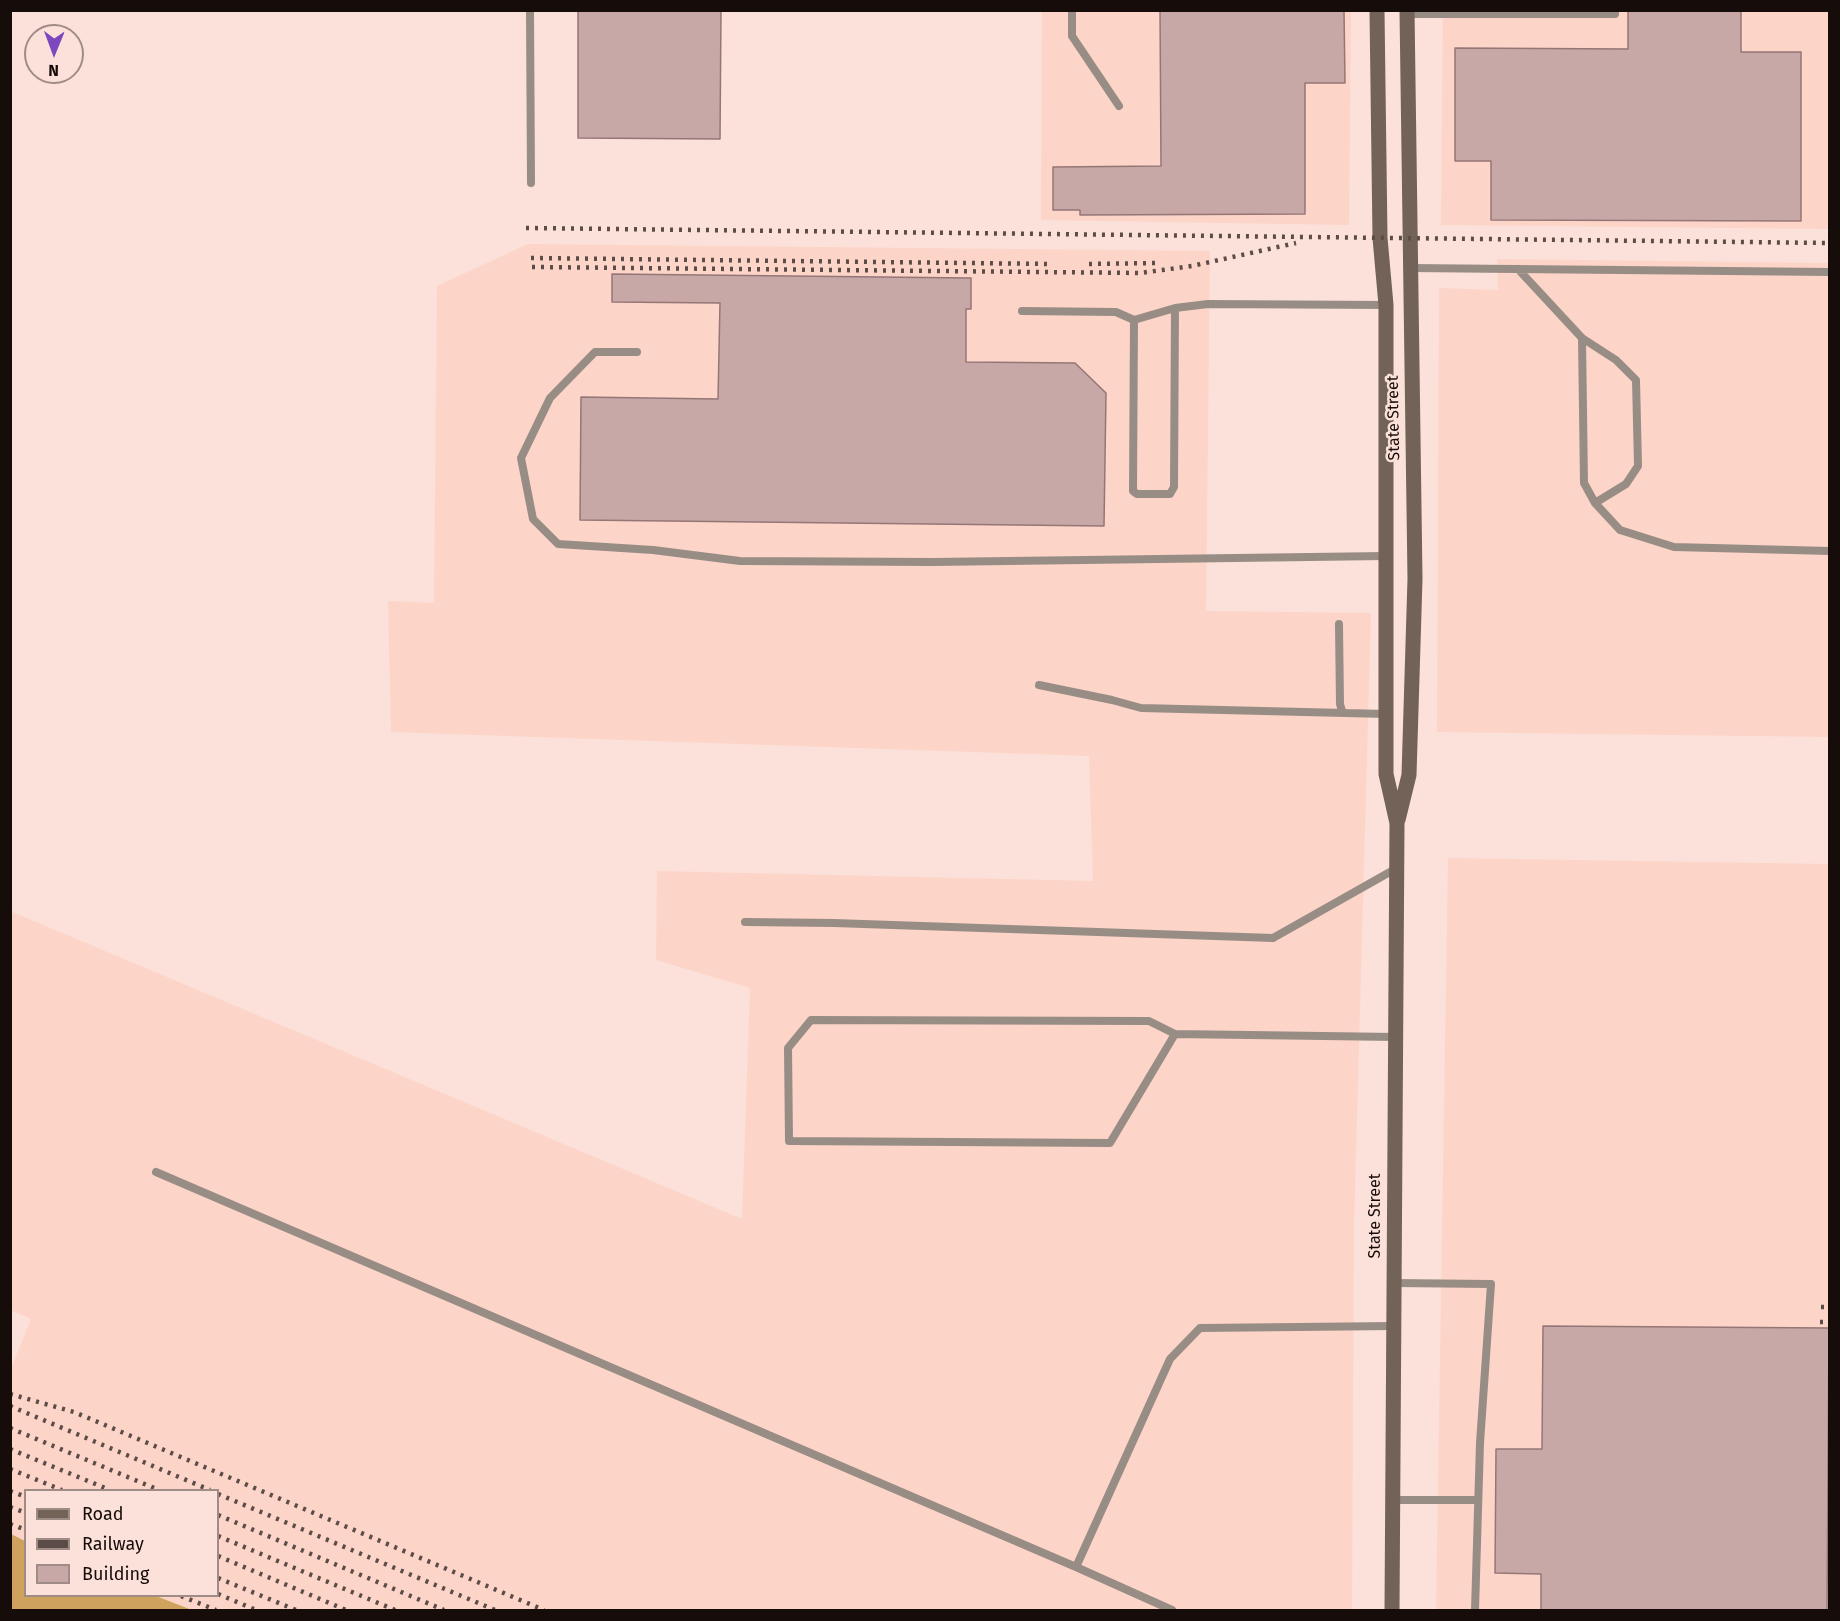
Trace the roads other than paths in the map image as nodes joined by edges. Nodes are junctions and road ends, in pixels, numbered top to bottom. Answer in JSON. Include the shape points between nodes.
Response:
{"nodes":[{"id":1,"x":530,"y":10,"type":"edge"},
{"id":2,"x":1072,"y":10,"type":"edge"},
{"id":3,"x":1377,"y":10,"type":"edge"},
{"id":4,"x":1615,"y":10,"type":"edge"},
{"id":5,"x":1407,"y":12,"type":"edge"},
{"id":6,"x":1464,"y":12,"type":"edge"},
{"id":7,"x":1119,"y":106,"type":"dead end"},
{"id":8,"x":531,"y":183,"type":"dead end"},
{"id":9,"x":1410,"y":268,"type":"junction"},
{"id":10,"x":1518,"y":269,"type":"junction"},
{"id":11,"x":1830,"y":272,"type":"edge"},
{"id":12,"x":1386,"y":305,"type":"junction"},
{"id":13,"x":1175,"y":308,"type":"junction"},
{"id":14,"x":1022,"y":311,"type":"dead end"},
{"id":15,"x":1134,"y":320,"type":"junction"},
{"id":16,"x":1582,"y":338,"type":"junction"},
{"id":17,"x":637,"y":352,"type":"dead end"},
{"id":18,"x":1595,"y":503,"type":"junction"},
{"id":19,"x":1830,"y":551,"type":"edge"},
{"id":20,"x":1385,"y":556,"type":"junction"},
{"id":21,"x":1339,"y":624,"type":"dead end"},
{"id":22,"x":1039,"y":685,"type":"dead end"},
{"id":23,"x":1345,"y":713,"type":"junction"},
{"id":24,"x":1386,"y":714,"type":"junction"},
{"id":25,"x":1397,"y":823,"type":"junction"},
{"id":26,"x":1397,"y":868,"type":"junction"},
{"id":27,"x":745,"y":922,"type":"dead end"},
{"id":28,"x":1175,"y":1034,"type":"junction"},
{"id":29,"x":1396,"y":1037,"type":"junction"},
{"id":30,"x":156,"y":1172,"type":"dead end"},
{"id":31,"x":1394,"y":1283,"type":"junction"},
{"id":32,"x":1394,"y":1326,"type":"junction"},
{"id":33,"x":1392,"y":1500,"type":"junction"},
{"id":34,"x":1478,"y":1500,"type":"junction"},
{"id":35,"x":1076,"y":1567,"type":"junction"},
{"id":36,"x":1172,"y":1611,"type":"edge"},
{"id":37,"x":1392,"y":1611,"type":"edge"},
{"id":38,"x":1475,"y":1611,"type":"edge"}],
"edges":[{"from":1,"to":8,"type":"lane"},
{"from":2,"to":7,"type":"lane","via":[[1072,36]]},
{"from":3,"to":12,"type":"street","name":"State Street","via":[[1380,238]]},
{"from":4,"to":6,"type":"lane","via":[[1615,14]]},
{"from":5,"to":6,"type":"lane"},
{"from":5,"to":9,"type":"street","name":"State Street"},
{"from":9,"to":10,"type":"lane"},
{"from":9,"to":25,"type":"street","name":"State Street","via":[[1415,579],[1409,775]]},
{"from":10,"to":11,"type":"lane"},
{"from":10,"to":16,"type":"lane"},
{"from":12,"to":13,"type":"lane","via":[[1208,304]]},
{"from":12,"to":20,"type":"street","name":"State Street"},
{"from":13,"to":15,"type":"lane"},
{"from":13,"to":15,"type":"lane","via":[[1170,494],[1132,491]]},
{"from":14,"to":15,"type":"lane","via":[[1116,312]]},
{"from":16,"to":18,"type":"lane","via":[[1584,483]]},
{"from":16,"to":18,"type":"lane","via":[[1616,360],[1636,381],[1638,466],[1626,484]]},
{"from":17,"to":20,"type":"lane","via":[[595,352],[550,399],[522,458],[532,519],[558,544],[741,561]]},
{"from":18,"to":19,"type":"lane","via":[[1620,530],[1674,547]]},
{"from":20,"to":24,"type":"street","name":"State Street"},
{"from":21,"to":23,"type":"lane","via":[[1340,704]]},
{"from":22,"to":23,"type":"lane","via":[[1141,708]]},
{"from":23,"to":24,"type":"lane"},
{"from":24,"to":25,"type":"street","name":"State Street","via":[[1386,774]]},
{"from":25,"to":26,"type":"street","name":"State Street"},
{"from":26,"to":27,"type":"lane","via":[[1273,938]]},
{"from":26,"to":29,"type":"street","name":"State Street"},
{"from":28,"to":28,"type":"lane","via":[[1149,1021],[811,1020],[788,1048],[789,1141],[1110,1143]]},
{"from":28,"to":29,"type":"lane"},
{"from":29,"to":31,"type":"street","name":"State Street"},
{"from":30,"to":35,"type":"lane"},
{"from":31,"to":32,"type":"street","name":"State Street"},
{"from":31,"to":34,"type":"lane","via":[[1491,1284]]},
{"from":32,"to":33,"type":"street","name":"State Street"},
{"from":32,"to":35,"type":"lane","via":[[1200,1328],[1170,1359]]},
{"from":33,"to":34,"type":"lane"},
{"from":33,"to":37,"type":"street","name":"State Street"},
{"from":34,"to":38,"type":"lane"},
{"from":35,"to":36,"type":"lane"}]}
